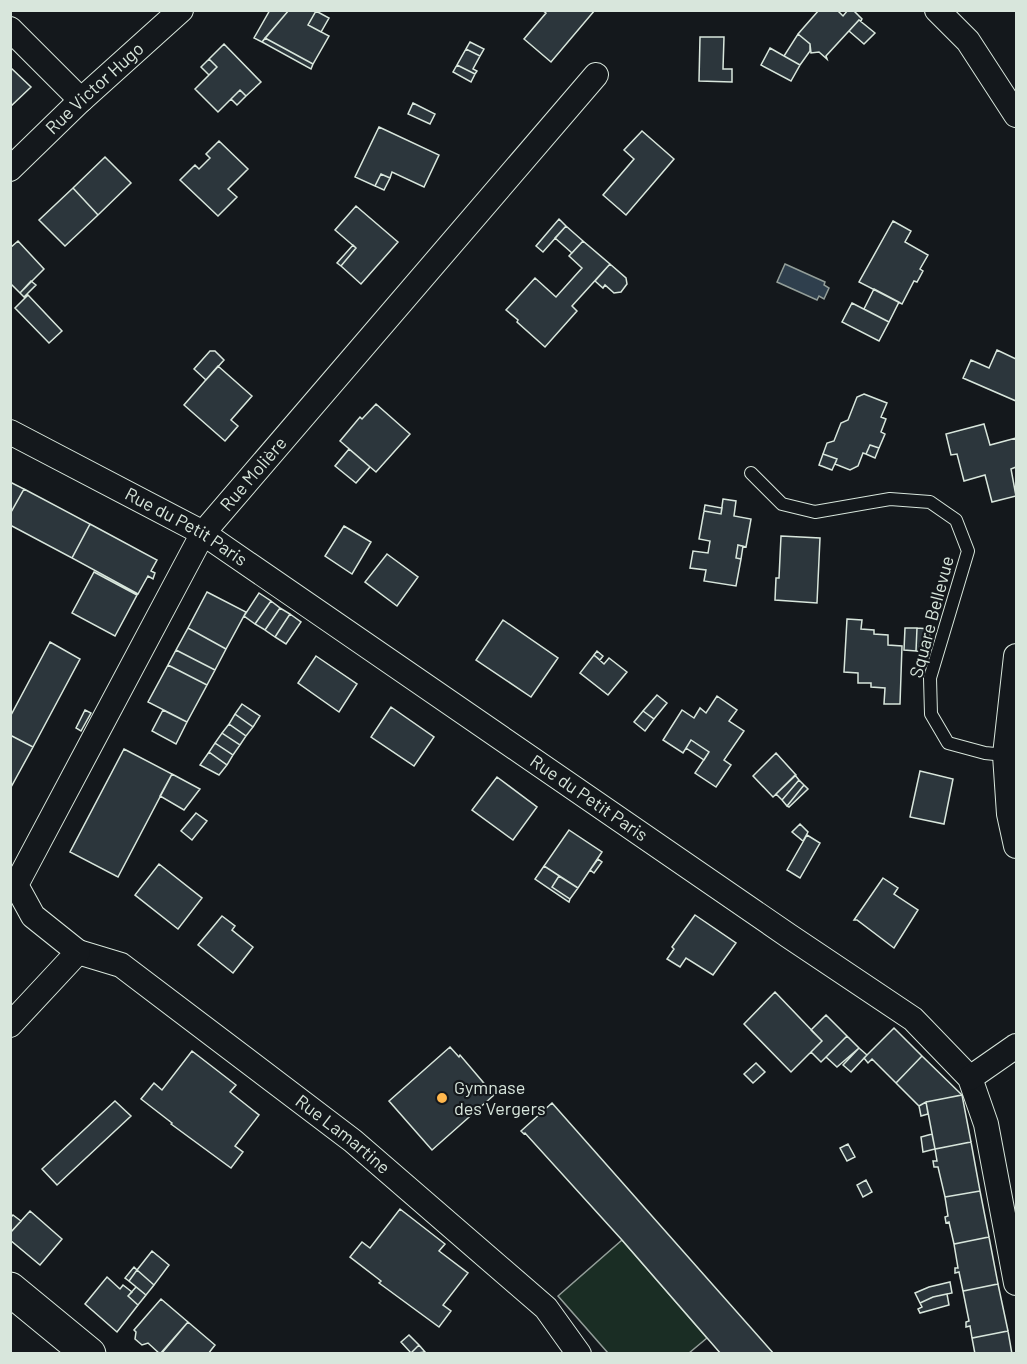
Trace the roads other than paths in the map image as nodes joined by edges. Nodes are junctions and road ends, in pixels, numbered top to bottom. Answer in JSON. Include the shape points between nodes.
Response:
{"nodes":[{"id":1,"x":181,"y":10,"type":"edge"},
{"id":2,"x":937,"y":10,"type":"edge"},
{"id":3,"x":10,"y":29,"type":"edge"},
{"id":4,"x":596,"y":75,"type":"dead end"},
{"id":5,"x":81,"y":100,"type":"junction"},
{"id":6,"x":1017,"y":115,"type":"edge"},
{"id":7,"x":10,"y":169,"type":"edge"},
{"id":8,"x":10,"y":432,"type":"edge"},
{"id":9,"x":751,"y":473,"type":"dead end"},
{"id":10,"x":203,"y":533,"type":"junction"},
{"id":11,"x":1017,"y":656,"type":"edge"},
{"id":12,"x":1005,"y":755,"type":"junction"},
{"id":13,"x":1017,"y":846,"type":"edge"},
{"id":14,"x":78,"y":952,"type":"junction"},
{"id":15,"x":10,"y":1025,"type":"edge"},
{"id":16,"x":1017,"y":1046,"type":"edge"},
{"id":17,"x":969,"y":1078,"type":"junction"},
{"id":18,"x":1017,"y":1283,"type":"edge"},
{"id":19,"x":10,"y":1289,"type":"edge"},
{"id":20,"x":89,"y":1353,"type":"edge"},
{"id":21,"x":579,"y":1353,"type":"edge"}],
"edges":[{"from":1,"to":5,"type":"street","name":"Rue Victor Hugo"},
{"from":2,"to":6,"type":"street","via":[[968,41]]},
{"from":3,"to":5,"type":"street"},
{"from":4,"to":10,"type":"street","name":"Rue Molière"},
{"from":5,"to":7,"type":"street","name":"Rue Victor Hugo"},
{"from":8,"to":10,"type":"street","name":"Rue du Petit Paris"},
{"from":9,"to":12,"type":"lane","name":"Square Bellevue","via":[[782,504],[815,512],[890,499],[930,502],[956,520],[968,551],[930,678],[931,714],[948,743]]},
{"from":10,"to":14,"type":"street","name":"Rue Molière","via":[[16,885],[33,916]]},
{"from":10,"to":17,"type":"street","name":"Rue du Petit Paris","via":[[913,1019]]},
{"from":11,"to":12,"type":"street"},
{"from":12,"to":13,"type":"street","via":[[1009,814]]},
{"from":14,"to":15,"type":"street"},
{"from":14,"to":21,"type":"street","name":"Rue Lamartine","via":[[121,965],[353,1141],[546,1308]]},
{"from":16,"to":17,"type":"street"},
{"from":17,"to":18,"type":"street","name":"Rue du Petit Paris","via":[[986,1124]]},
{"from":19,"to":20,"type":"main road"}]}
